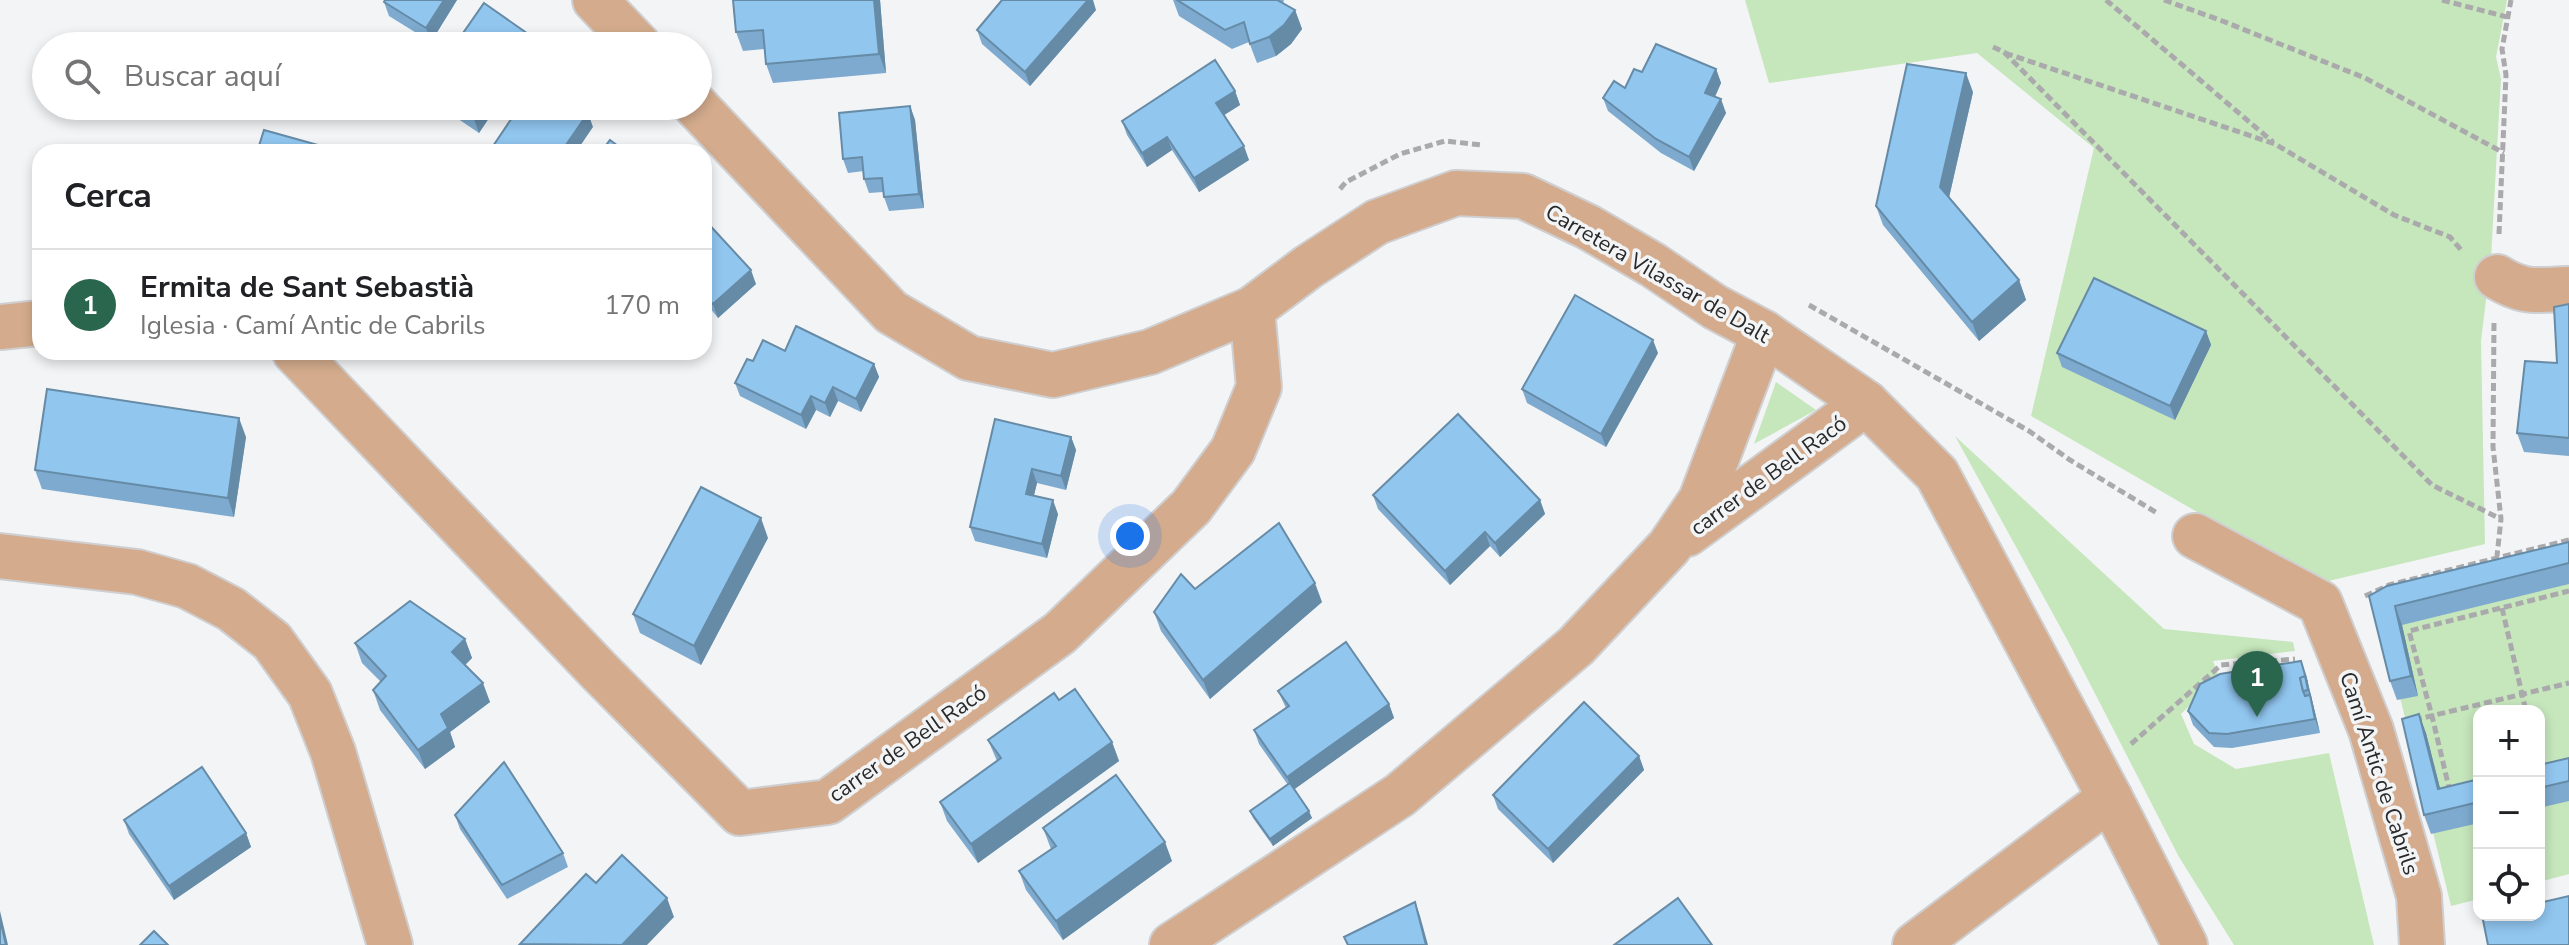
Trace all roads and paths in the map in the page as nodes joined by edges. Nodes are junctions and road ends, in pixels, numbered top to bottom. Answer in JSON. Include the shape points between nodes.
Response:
{"nodes":[{"id":1,"x":595,"y":0,"type":"edge"},
{"id":2,"x":2106,"y":0,"type":"edge"},
{"id":3,"x":2164,"y":0,"type":"edge"},
{"id":4,"x":2442,"y":0,"type":"edge"},
{"id":5,"x":2507,"y":17,"type":"dead end"},
{"id":6,"x":626,"y":32,"type":"edge"},
{"id":7,"x":1993,"y":47,"type":"dead end"},
{"id":8,"x":2004,"y":52,"type":"junction"},
{"id":9,"x":709,"y":120,"type":"edge"},
{"id":10,"x":2275,"y":144,"type":"junction"},
{"id":11,"x":2504,"y":153,"type":"dead end"},
{"id":12,"x":2497,"y":277,"type":"joint"},
{"id":13,"x":2568,"y":277,"type":"edge"},
{"id":14,"x":1252,"y":309,"type":"junction"},
{"id":15,"x":32,"y":324,"type":"edge"},
{"id":16,"x":0,"y":327,"type":"edge"},
{"id":17,"x":1764,"y":333,"type":"junction"},
{"id":18,"x":303,"y":360,"type":"edge"},
{"id":19,"x":1866,"y":403,"type":"junction"},
{"id":20,"x":2501,"y":519,"type":"dead end"},
{"id":21,"x":2195,"y":536,"type":"dead end"},
{"id":22,"x":2569,"y":540,"type":"edge"},
{"id":23,"x":1669,"y":547,"type":"junction"},
{"id":24,"x":0,"y":556,"type":"edge"},
{"id":25,"x":2569,"y":591,"type":"edge"},
{"id":26,"x":2502,"y":608,"type":"junction"},
{"id":27,"x":2325,"y":615,"type":"junction"},
{"id":28,"x":2342,"y":655,"type":"junction"},
{"id":29,"x":2569,"y":683,"type":"edge"},
{"id":30,"x":2522,"y":694,"type":"junction"},
{"id":31,"x":2525,"y":705,"type":"edge"},
{"id":32,"x":2432,"y":716,"type":"junction"},
{"id":33,"x":2371,"y":730,"type":"junction"},
{"id":34,"x":2096,"y":772,"type":"junction"},
{"id":35,"x":2451,"y":795,"type":"edge"},
{"id":36,"x":390,"y":945,"type":"edge"},
{"id":37,"x":1172,"y":945,"type":"edge"},
{"id":38,"x":1915,"y":945,"type":"edge"},
{"id":39,"x":2185,"y":945,"type":"edge"},
{"id":40,"x":2422,"y":945,"type":"edge"}],
"edges":[{"from":1,"to":6,"type":"street"},
{"from":2,"to":10,"type":"path"},
{"from":3,"to":11,"type":"path","via":[[2365,78]]},
{"from":4,"to":5,"type":"path"},
{"from":7,"to":8,"type":"path"},
{"from":8,"to":10,"type":"path"},
{"from":8,"to":20,"type":"path","via":[[2432,485]]},
{"from":9,"to":14,"type":"street","name":"Carretera Vilassar de Dalt","via":[[891,312],[969,358],[1053,375],[1150,352]]},
{"from":10,"to":12,"type":"path","via":[[2394,215],[2450,237],[2476,265]]},
{"from":12,"to":13,"type":"street","via":[[2526,291]]},
{"from":14,"to":17,"type":"street","name":"Carretera Vilassar de Dalt","via":[[1377,222],[1456,193],[1523,196],[1588,227]]},
{"from":14,"to":18,"type":"street","name":"carrer de Bell Racó","via":[[1259,387],[1233,450],[1191,507],[1060,633],[828,802],[740,813]]},
{"from":15,"to":16,"type":"street"},
{"from":17,"to":19,"type":"street","name":"Carretera Vilassar de Dalt"},
{"from":17,"to":23,"type":"street","name":"carrer de Bell Racó","via":[[1701,500]]},
{"from":19,"to":23,"type":"street","name":"carrer de Bell Racó"},
{"from":19,"to":34,"type":"street","name":"Carretera Vilassar de Dalt","via":[[1937,474]]},
{"from":21,"to":27,"type":"street","name":"Camí Antic de Cabrils","via":[[2320,603]]},
{"from":22,"to":27,"type":"path","via":[[2389,585]]},
{"from":23,"to":37,"type":"street","name":"carrer de Bell Racó","via":[[1576,646],[1400,795]]},
{"from":24,"to":36,"type":"street","via":[[137,572],[187,586],[231,609],[272,641],[310,694],[333,752]]},
{"from":25,"to":26,"type":"path"},
{"from":26,"to":30,"type":"path"},
{"from":26,"to":32,"type":"path","via":[[2409,631]]},
{"from":27,"to":28,"type":"street","name":"Camí Antic de Cabrils"},
{"from":28,"to":33,"type":"street","name":"Camí Antic de Cabrils"},
{"from":28,"to":34,"type":"path","via":[[2221,665]]},
{"from":29,"to":30,"type":"path"},
{"from":30,"to":31,"type":"path"},
{"from":30,"to":32,"type":"path"},
{"from":32,"to":33,"type":"path"},
{"from":32,"to":35,"type":"path"},
{"from":33,"to":40,"type":"street","name":"Camí Antic de Cabrils","via":[[2419,896]]},
{"from":34,"to":38,"type":"street"},
{"from":34,"to":39,"type":"street","name":"Carretera Vilassar de Dalt"}]}
